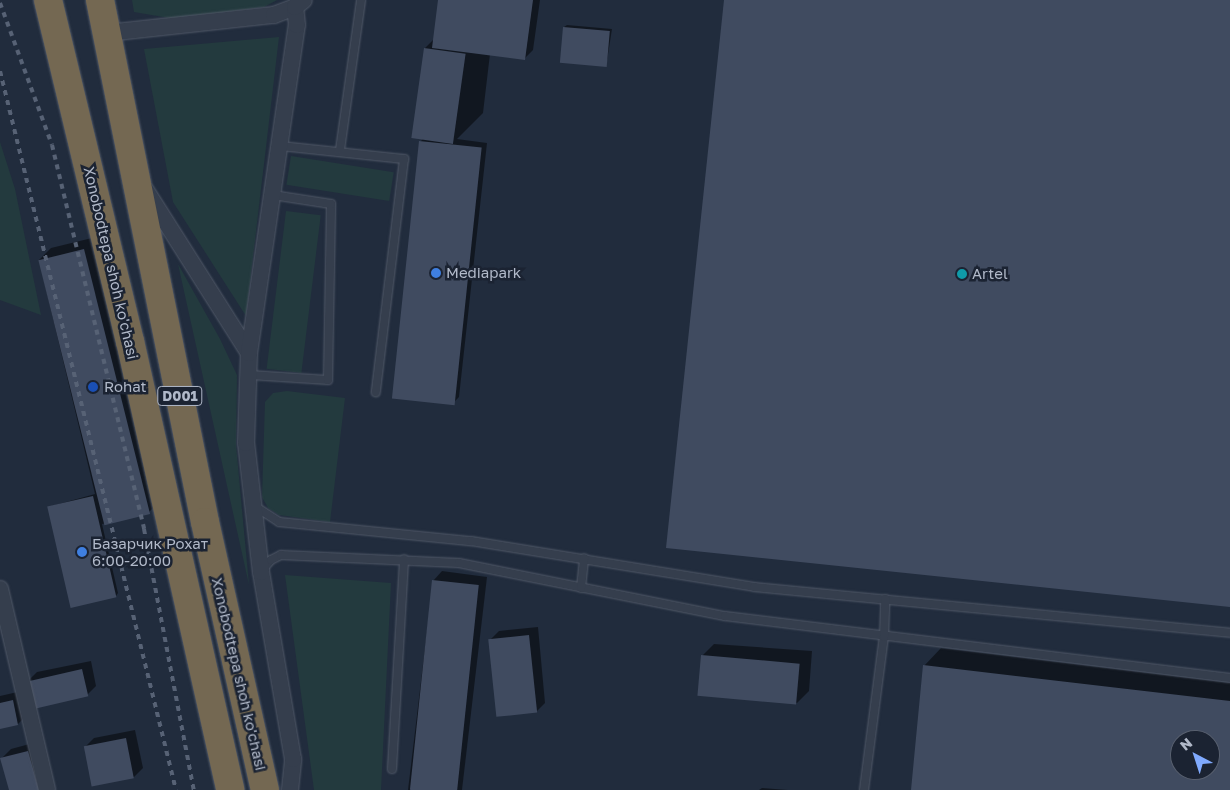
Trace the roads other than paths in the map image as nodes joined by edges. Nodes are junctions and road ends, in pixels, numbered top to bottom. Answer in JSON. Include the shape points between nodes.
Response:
{"nodes":[{"id":1,"x":48,"y":0,"type":"edge"},
{"id":2,"x":100,"y":0,"type":"edge"},
{"id":3,"x":361,"y":0,"type":"edge"},
{"id":4,"x":300,"y":3,"type":"edge"},
{"id":5,"x":106,"y":34,"type":"junction"},
{"id":6,"x":280,"y":146,"type":"junction"},
{"id":7,"x":340,"y":150,"type":"junction"},
{"id":8,"x":135,"y":173,"type":"junction"},
{"id":9,"x":273,"y":195,"type":"junction"},
{"id":10,"x":249,"y":353,"type":"junction"},
{"id":11,"x":250,"y":375,"type":"junction"},
{"id":12,"x":376,"y":392,"type":"dead end"},
{"id":13,"x":252,"y":504,"type":"junction"},
{"id":14,"x":584,"y":558,"type":"junction"},
{"id":15,"x":404,"y":559,"type":"junction"},
{"id":16,"x":261,"y":572,"type":"junction"},
{"id":17,"x":581,"y":588,"type":"junction"},
{"id":18,"x":0,"y":589,"type":"edge"},
{"id":19,"x":885,"y":599,"type":"junction"},
{"id":20,"x":4,"y":618,"type":"edge"},
{"id":21,"x":1230,"y":633,"type":"edge"},
{"id":22,"x":884,"y":637,"type":"junction"},
{"id":23,"x":1230,"y":678,"type":"edge"},
{"id":24,"x":392,"y":769,"type":"dead end"},
{"id":25,"x":47,"y":790,"type":"edge"},
{"id":26,"x":230,"y":790,"type":"edge"},
{"id":27,"x":265,"y":790,"type":"edge"},
{"id":28,"x":290,"y":790,"type":"edge"},
{"id":29,"x":864,"y":790,"type":"edge"}],
"edges":[{"from":1,"to":26,"type":"highway","name":"Xonobodtepa shoh ko'chasi","number":"D001","via":[[130,341]]},
{"from":2,"to":5,"type":"highway","name":"Xonobodtepa shoh ko'chasi","number":"D001"},
{"from":3,"to":7,"type":"lane"},
{"from":4,"to":5,"type":"street","via":[[274,15]]},
{"from":4,"to":6,"type":"street"},
{"from":5,"to":8,"type":"highway","name":"Xonobodtepa shoh ko'chasi","number":"D001"},
{"from":6,"to":7,"type":"lane"},
{"from":6,"to":9,"type":"street"},
{"from":7,"to":12,"type":"lane","via":[[404,159]]},
{"from":8,"to":10,"type":"street"},
{"from":8,"to":27,"type":"highway","name":"Xonobodtepa shoh ko'chasi","number":"D001","via":[[205,522]]},
{"from":9,"to":10,"type":"street"},
{"from":9,"to":11,"type":"lane","via":[[331,204],[328,380]]},
{"from":10,"to":11,"type":"street"},
{"from":11,"to":13,"type":"street","via":[[246,444]]},
{"from":13,"to":14,"type":"lane","via":[[279,522],[471,542]]},
{"from":13,"to":16,"type":"street"},
{"from":14,"to":17,"type":"lane"},
{"from":14,"to":19,"type":"lane","via":[[754,587]]},
{"from":15,"to":16,"type":"lane","via":[[281,555],[271,560]]},
{"from":15,"to":17,"type":"lane","via":[[459,563]]},
{"from":15,"to":24,"type":"lane"},
{"from":16,"to":28,"type":"street","via":[[293,759]]},
{"from":17,"to":22,"type":"lane","via":[[725,616]]},
{"from":18,"to":20,"type":"street"},
{"from":19,"to":21,"type":"lane"},
{"from":19,"to":22,"type":"lane"},
{"from":20,"to":25,"type":"street"},
{"from":22,"to":23,"type":"lane"},
{"from":22,"to":29,"type":"lane"}]}
